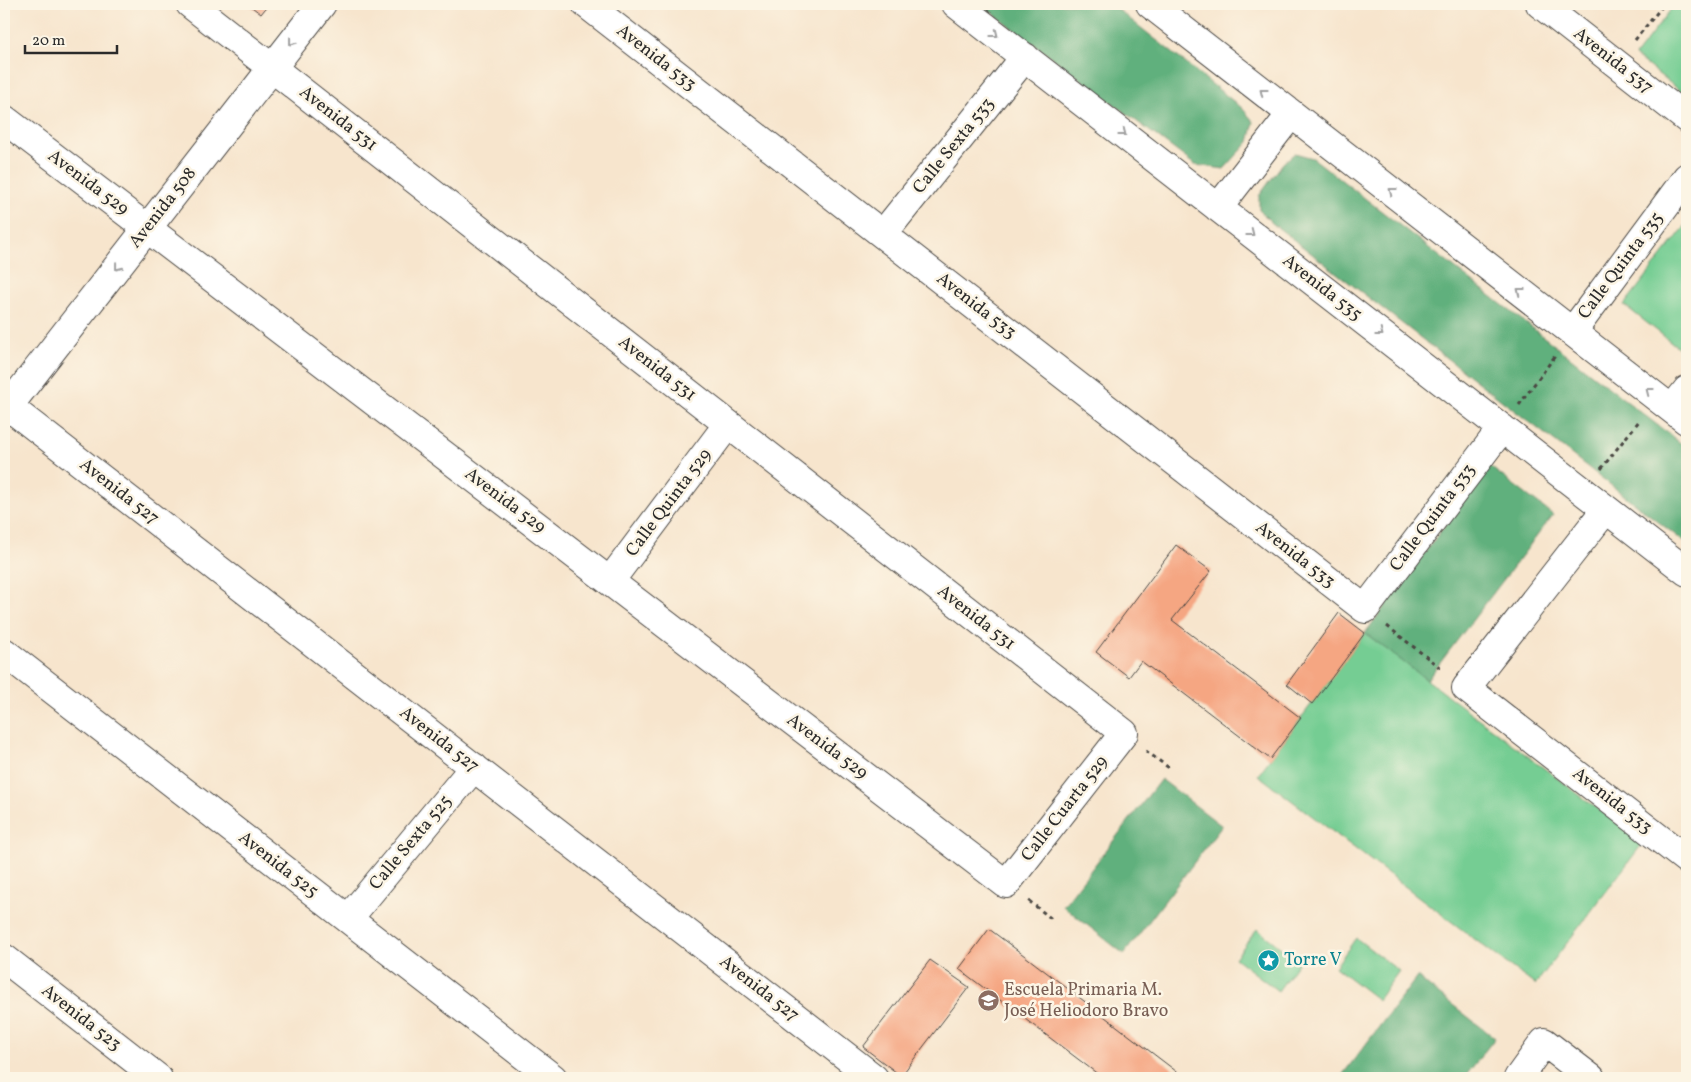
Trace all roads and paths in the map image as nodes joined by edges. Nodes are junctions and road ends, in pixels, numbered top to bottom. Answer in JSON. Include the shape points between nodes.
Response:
{"nodes":[{"id":1,"x":190,"y":4,"type":"edge"},
{"id":2,"x":322,"y":4,"type":"edge"},
{"id":3,"x":586,"y":4,"type":"edge"},
{"id":4,"x":956,"y":4,"type":"edge"},
{"id":5,"x":1150,"y":4,"type":"edge"},
{"id":6,"x":1540,"y":4,"type":"edge"},
{"id":7,"x":1664,"y":4,"type":"edge"},
{"id":8,"x":1025,"y":57,"type":"junction"},
{"id":9,"x":1617,"y":63,"type":"junction"},
{"id":10,"x":272,"y":68,"type":"junction"},
{"id":11,"x":1291,"y":114,"type":"junction"},
{"id":12,"x":1687,"y":118,"type":"edge"},
{"id":13,"x":4,"y":119,"type":"edge"},
{"id":14,"x":1687,"y":177,"type":"edge"},
{"id":15,"x":1218,"y":208,"type":"junction"},
{"id":16,"x":148,"y":229,"type":"junction"},
{"id":17,"x":883,"y":234,"type":"junction"},
{"id":18,"x":1573,"y":332,"type":"junction"},
{"id":19,"x":1676,"y":404,"type":"edge"},
{"id":20,"x":5,"y":407,"type":"edge"},
{"id":21,"x":728,"y":424,"type":"junction"},
{"id":22,"x":1502,"y":428,"type":"junction"},
{"id":23,"x":1584,"y":491,"type":"junction"},
{"id":24,"x":1606,"y":509,"type":"junction"},
{"id":25,"x":1687,"y":572,"type":"edge"},
{"id":26,"x":610,"y":581,"type":"junction"},
{"id":27,"x":1365,"y":609,"type":"junction"},
{"id":28,"x":4,"y":652,"type":"edge"},
{"id":29,"x":1466,"y":688,"type":"junction"},
{"id":30,"x":1124,"y":734,"type":"joint"},
{"id":31,"x":474,"y":767,"type":"junction"},
{"id":32,"x":1687,"y":860,"type":"edge"},
{"id":33,"x":1006,"y":884,"type":"joint"},
{"id":34,"x":348,"y":920,"type":"junction"},
{"id":35,"x":4,"y":958,"type":"edge"},
{"id":36,"x":158,"y":1078,"type":"edge"},
{"id":37,"x":553,"y":1078,"type":"edge"},
{"id":38,"x":874,"y":1078,"type":"edge"},
{"id":39,"x":1518,"y":1078,"type":"edge"},
{"id":40,"x":1591,"y":1078,"type":"edge"}],
"edges":[{"from":1,"to":10,"type":"street","name":"Avenida 531"},
{"from":2,"to":10,"type":"street","name":"Avenida 508","one_way":true},
{"from":3,"to":17,"type":"street","name":"Avenida 533"},
{"from":4,"to":8,"type":"street","name":"Avenida 535","one_way":true},
{"from":11,"to":5,"type":"street","one_way":true},
{"from":6,"to":9,"type":"street","name":"Avenida 537"},
{"from":7,"to":9,"type":"path"},
{"from":8,"to":15,"type":"street","name":"Avenida 535","one_way":true},
{"from":8,"to":17,"type":"street","name":"Calle Sexta 533"},
{"from":9,"to":12,"type":"street","name":"Avenida 537"},
{"from":10,"to":16,"type":"street","name":"Avenida 508"},
{"from":10,"to":21,"type":"street","name":"Avenida 531"},
{"from":11,"to":15,"type":"street"},
{"from":18,"to":11,"type":"street","one_way":true},
{"from":13,"to":16,"type":"street","name":"Avenida 529"},
{"from":14,"to":18,"type":"street","name":"Calle Quinta 535"},
{"from":15,"to":22,"type":"street","name":"Avenida 535","one_way":true},
{"from":16,"to":20,"type":"street","name":"Avenida 508","one_way":true},
{"from":16,"to":26,"type":"street","name":"Avenida 529"},
{"from":17,"to":27,"type":"street","name":"Avenida 533"},
{"from":19,"to":18,"type":"street","one_way":true},
{"from":18,"to":22,"type":"path"},
{"from":19,"to":23,"type":"path"},
{"from":20,"to":31,"type":"street","name":"Avenida 527"},
{"from":21,"to":26,"type":"street","name":"Calle Quinta 529"},
{"from":21,"to":30,"type":"street","name":"Avenida 531"},
{"from":22,"to":23,"type":"street","name":"Avenida 535"},
{"from":22,"to":27,"type":"street","name":"Calle Quinta 533"},
{"from":23,"to":24,"type":"street","name":"Avenida 535"},
{"from":24,"to":25,"type":"street","name":"Avenida 535"},
{"from":24,"to":29,"type":"street"},
{"from":26,"to":33,"type":"street","name":"Avenida 529"},
{"from":27,"to":29,"type":"path"},
{"from":28,"to":34,"type":"street","name":"Avenida 525"},
{"from":29,"to":32,"type":"street","name":"Avenida 533"},
{"from":30,"to":33,"type":"street","name":"Calle Cuarta 529"},
{"from":31,"to":34,"type":"street","name":"Calle Sexta 525"},
{"from":31,"to":38,"type":"street","name":"Avenida 527"},
{"from":34,"to":37,"type":"street","name":"Avenida 525"},
{"from":35,"to":36,"type":"street","name":"Avenida 523"},
{"from":39,"to":40,"type":"street","via":[[1544,1042]]}]}
